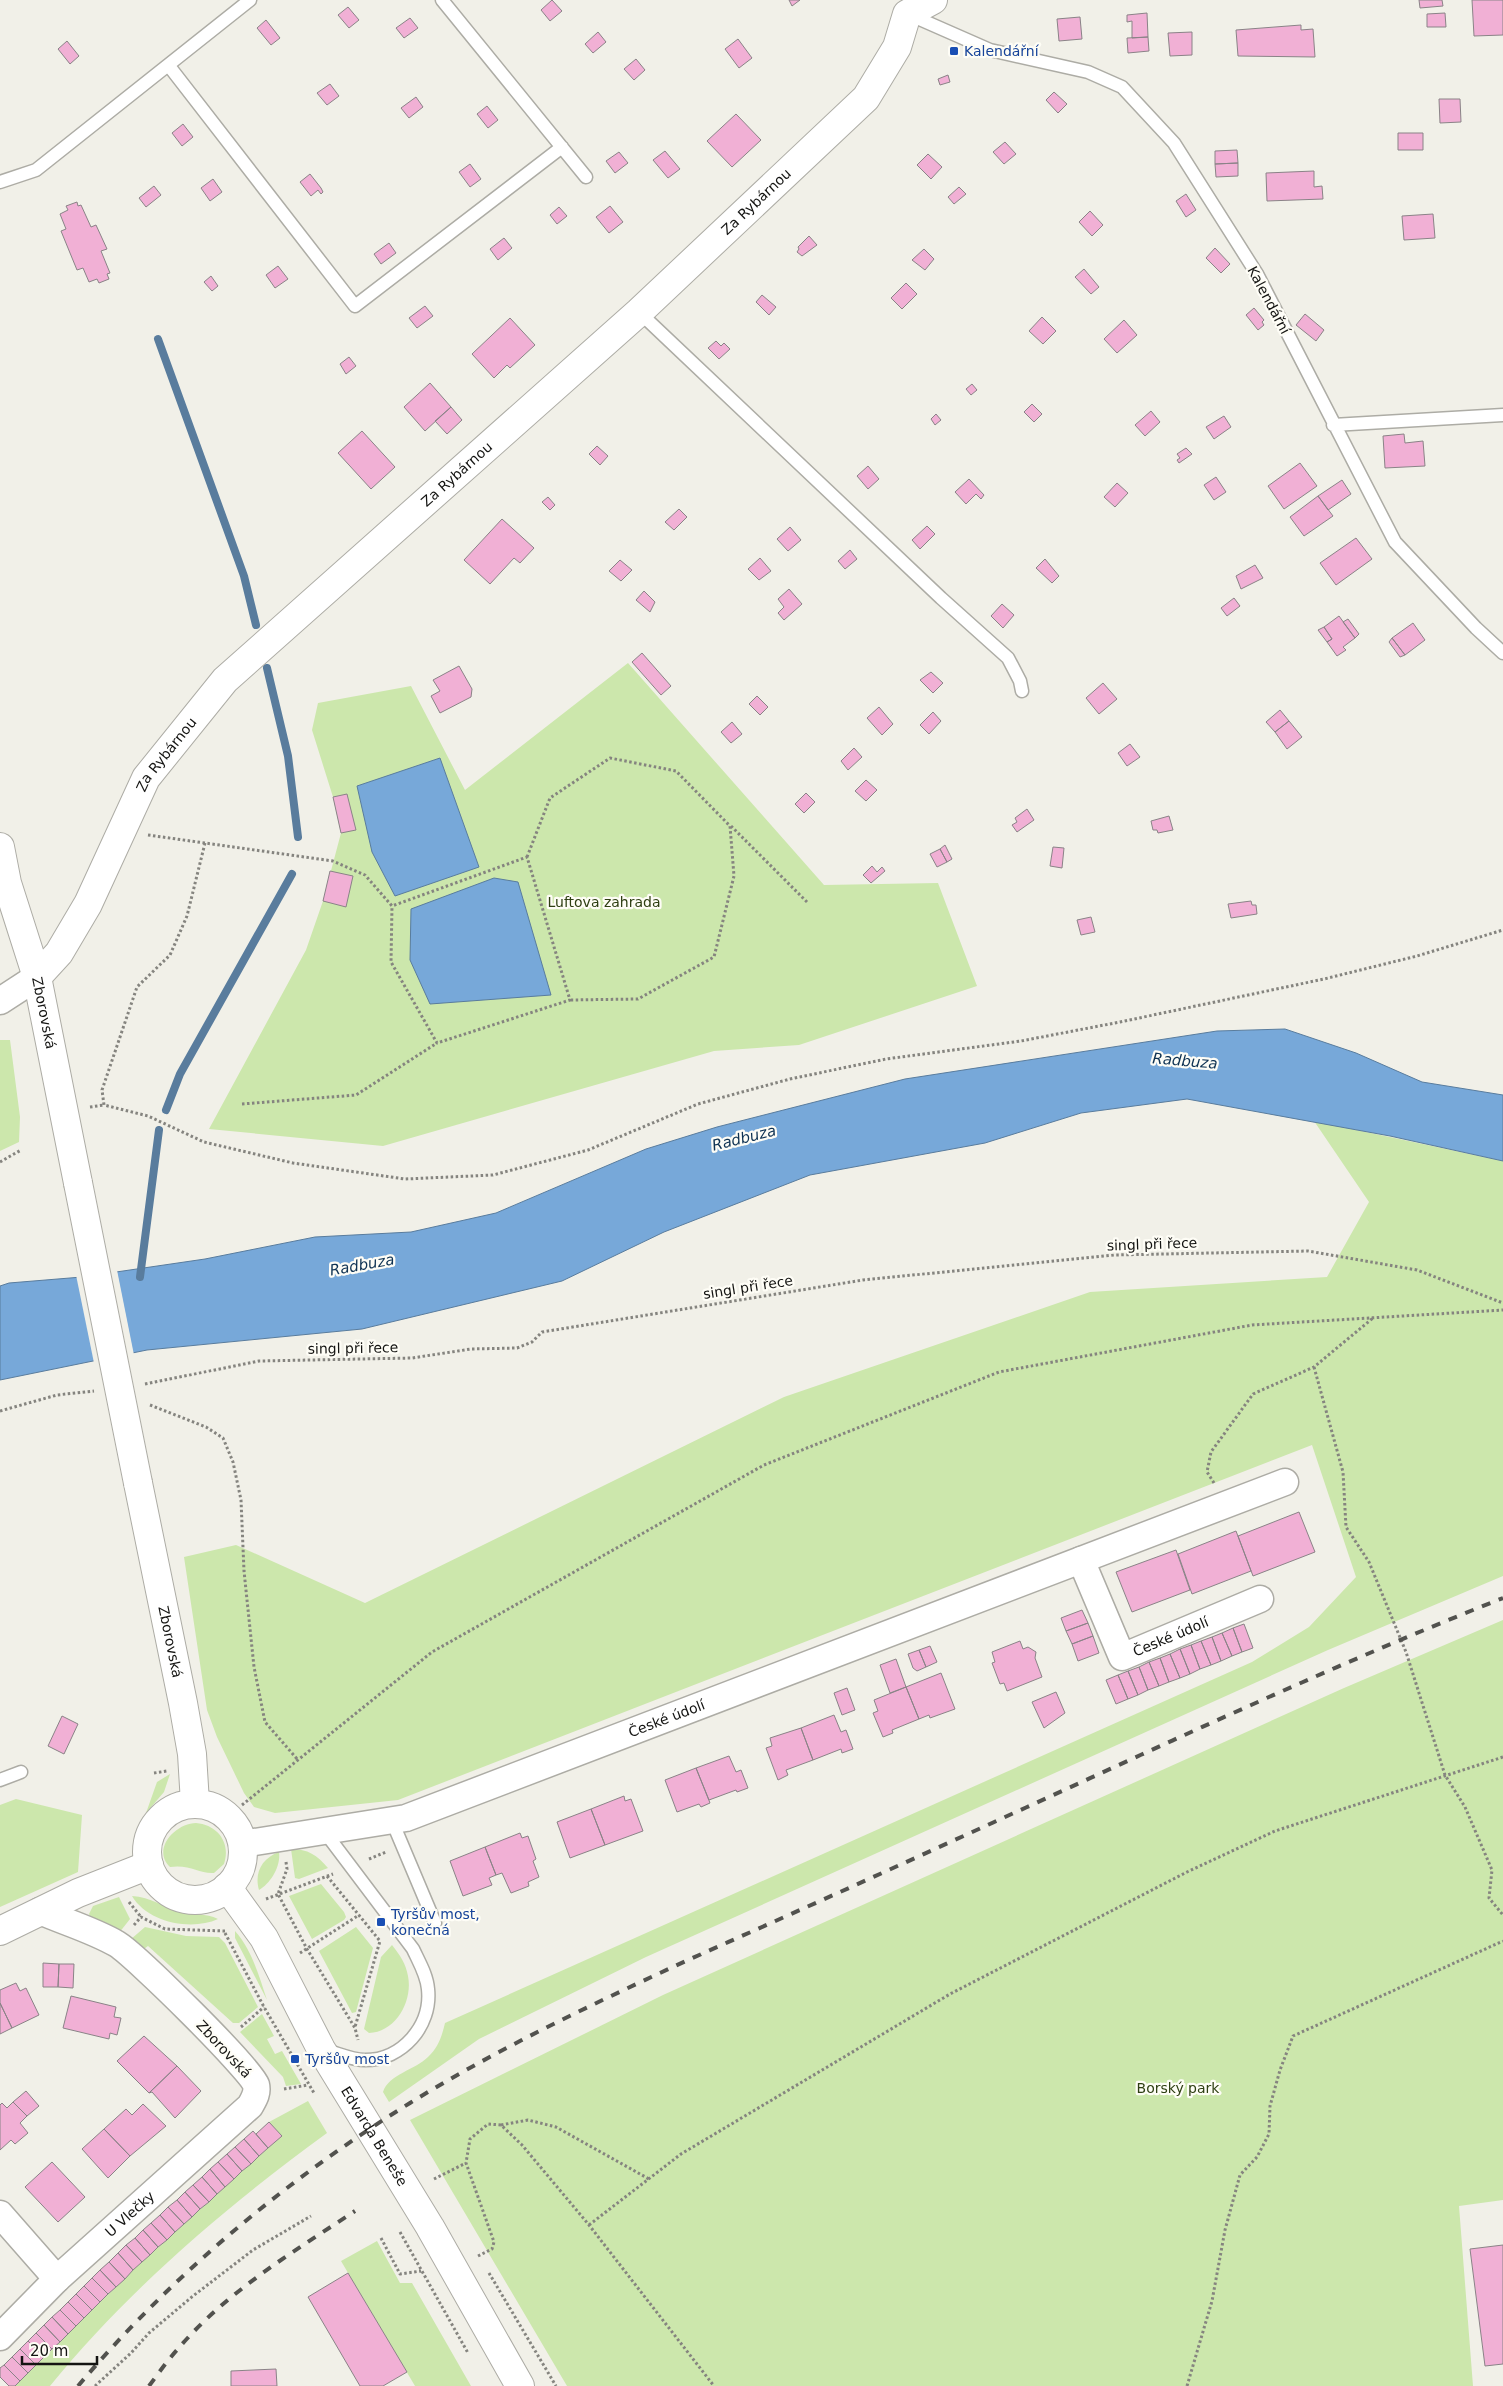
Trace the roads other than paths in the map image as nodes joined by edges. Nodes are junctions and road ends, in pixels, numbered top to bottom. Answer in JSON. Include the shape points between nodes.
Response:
{"nodes":[{"id":1,"x":250,"y":0,"type":"edge"},
{"id":2,"x":442,"y":0,"type":"edge"},
{"id":3,"x":933,"y":0,"type":"edge"},
{"id":4,"x":907,"y":7,"type":"edge"},
{"id":5,"x":169,"y":66,"type":"junction"},
{"id":6,"x":562,"y":147,"type":"junction"},
{"id":7,"x":586,"y":176,"type":"dead end"},
{"id":8,"x":0,"y":182,"type":"edge"},
{"id":9,"x":639,"y":312,"type":"junction"},
{"id":10,"x":1503,"y":415,"type":"edge"},
{"id":11,"x":1333,"y":425,"type":"junction"},
{"id":12,"x":1503,"y":653,"type":"edge"},
{"id":13,"x":1022,"y":692,"type":"dead end"},
{"id":14,"x":0,"y":847,"type":"edge"},
{"id":15,"x":38,"y":977,"type":"junction"},
{"id":16,"x":0,"y":1001,"type":"edge"},
{"id":17,"x":1285,"y":1482,"type":"dead end"},
{"id":18,"x":1081,"y":1560,"type":"junction"},
{"id":19,"x":1260,"y":1599,"type":"dead end"},
{"id":20,"x":21,"y":1772,"type":"dead end"},
{"id":21,"x":0,"y":1780,"type":"edge"},
{"id":22,"x":195,"y":1803,"type":"junction"},
{"id":23,"x":392,"y":1820,"type":"junction"},
{"id":24,"x":324,"y":1831,"type":"junction"},
{"id":25,"x":242,"y":1844,"type":"junction"},
{"id":26,"x":149,"y":1865,"type":"junction"},
{"id":27,"x":235,"y":1898,"type":"junction"},
{"id":28,"x":40,"y":1911,"type":"junction"},
{"id":29,"x":434,"y":1923,"type":"dead end"},
{"id":30,"x":0,"y":1931,"type":"edge"},
{"id":31,"x":321,"y":2049,"type":"junction"},
{"id":32,"x":257,"y":2090,"type":"joint"},
{"id":33,"x":0,"y":2214,"type":"edge"},
{"id":34,"x":57,"y":2279,"type":"junction"},
{"id":35,"x":0,"y":2337,"type":"edge"},
{"id":36,"x":520,"y":2386,"type":"edge"}],
"edges":[{"from":1,"to":5,"type":"lane"},
{"from":2,"to":6,"type":"lane"},
{"from":3,"to":4,"type":"street"},
{"from":4,"to":9,"type":"street","name":"Za Rybárnou","via":[[897,47],[866,98]]},
{"from":4,"to":11,"type":"lane","name":"Kalendářní","via":[[990,50],[1088,72],[1122,87],[1174,143],[1252,266]]},
{"from":5,"to":6,"type":"lane","via":[[354,306]]},
{"from":5,"to":8,"type":"lane","via":[[36,170]]},
{"from":6,"to":7,"type":"lane"},
{"from":9,"to":13,"type":"lane","via":[[1008,658]]},
{"from":9,"to":15,"type":"street","name":"Za Rybárnou","via":[[225,680],[146,778],[84,911],[59,953]]},
{"from":10,"to":11,"type":"lane"},
{"from":11,"to":12,"type":"lane","name":"Kalendářní","via":[[1395,542]]},
{"from":14,"to":15,"type":"street","name":"Zborovská","via":[[7,883]]},
{"from":15,"to":16,"type":"street"},
{"from":15,"to":22,"type":"street","name":"Zborovská","bridge":true,"via":[[183,1702],[192,1754]]},
{"from":17,"to":18,"type":"street","name":"České údolí"},
{"from":18,"to":19,"type":"street","name":"České údolí","via":[[1122,1656]]},
{"from":18,"to":23,"type":"street","name":"České údolí","via":[[416,1815]]},
{"from":20,"to":21,"type":"lane"},
{"from":22,"to":25,"type":"street","via":[[226,1815],[237,1828]]},
{"from":22,"to":26,"type":"street","via":[[178,1807],[158,1820],[148,1841]]},
{"from":23,"to":24,"type":"street","name":"České údolí"},
{"from":23,"to":29,"type":"lane"},
{"from":24,"to":25,"type":"street","name":"České údolí"},
{"from":24,"to":31,"type":"lane","via":[[413,1949],[428,1989],[422,2025],[400,2051],[384,2058],[364,2060]]},
{"from":25,"to":27,"type":"street"},
{"from":26,"to":27,"type":"street","via":[[161,1886],[182,1898]]},
{"from":26,"to":28,"type":"street"},
{"from":27,"to":31,"type":"street","name":"Edvarda Beneše","via":[[264,1938]]},
{"from":28,"to":30,"type":"street"},
{"from":28,"to":32,"type":"street","name":"Zborovská","via":[[117,1944],[222,2044],[252,2077]]},
{"from":31,"to":36,"type":"street","name":"Edvarda Beneše","via":[[430,2227]]},
{"from":32,"to":34,"type":"street","name":"U Vlečky","via":[[250,2106]]},
{"from":33,"to":34,"type":"street"},
{"from":34,"to":35,"type":"street","name":"U Vlečky"}]}
